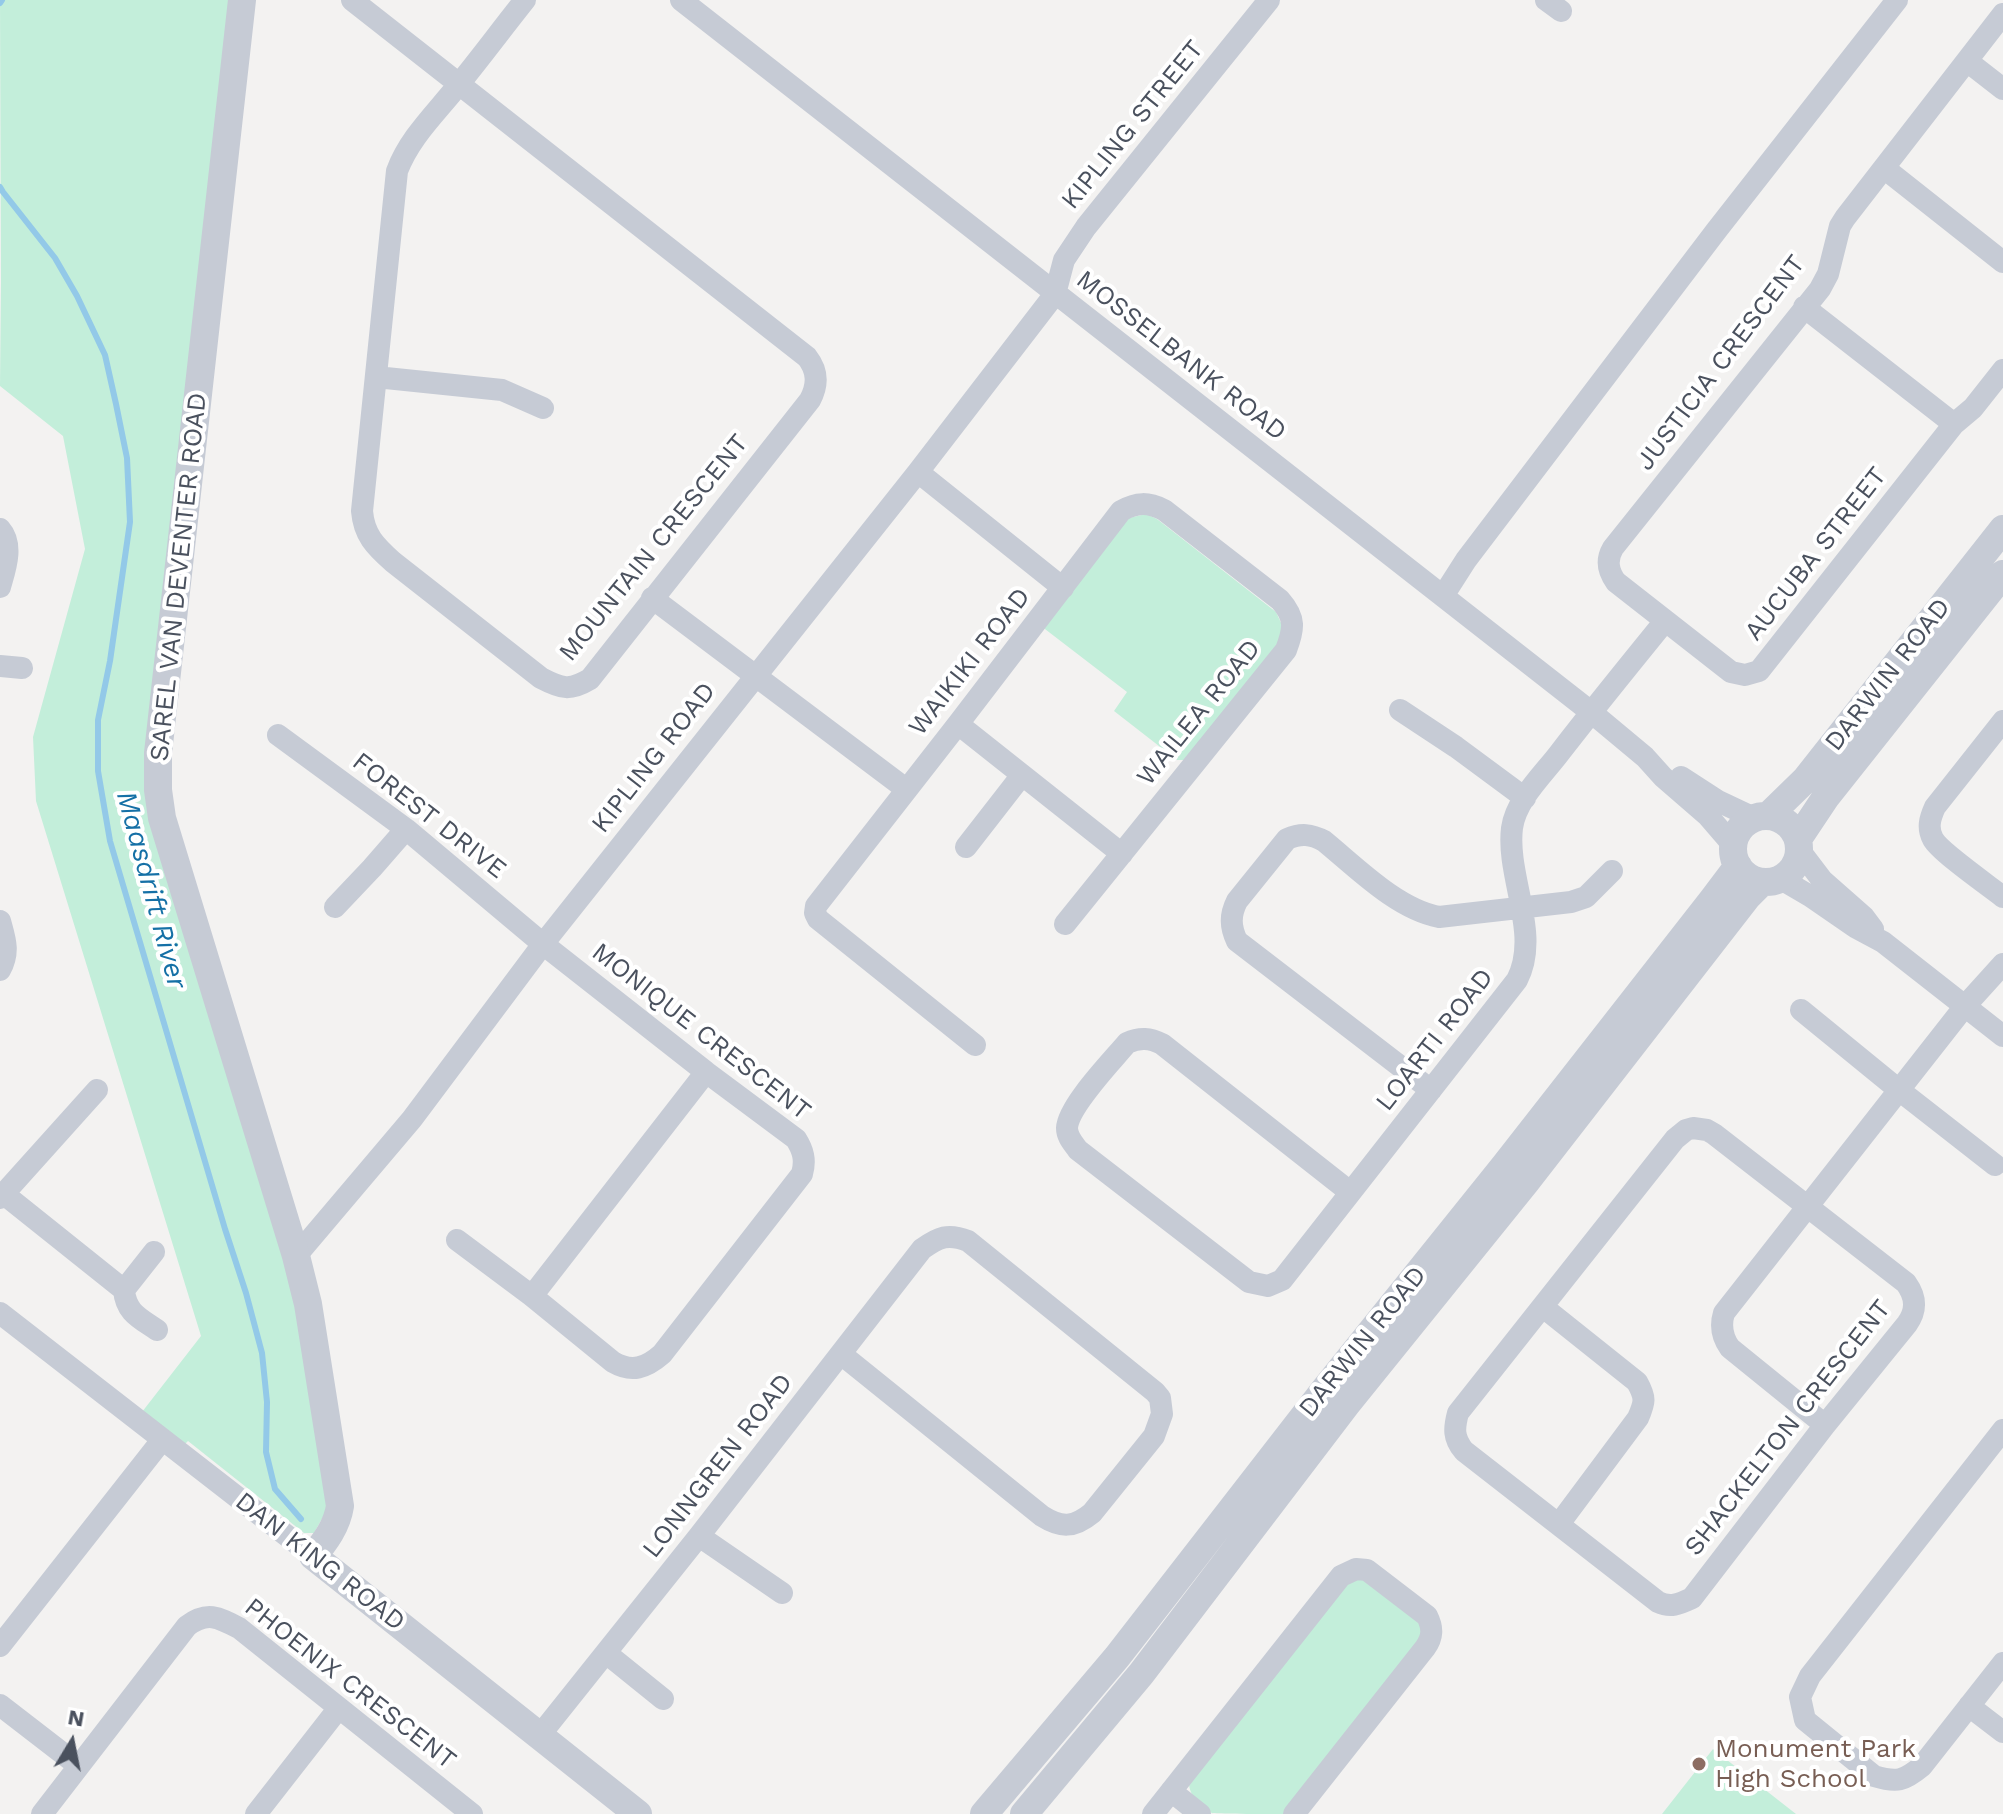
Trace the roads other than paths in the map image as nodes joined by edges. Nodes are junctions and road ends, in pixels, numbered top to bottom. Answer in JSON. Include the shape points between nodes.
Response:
{"nodes":[{"id":1,"x":242,"y":0,"type":"edge"},
{"id":2,"x":352,"y":0,"type":"edge"},
{"id":3,"x":525,"y":0,"type":"edge"},
{"id":4,"x":1269,"y":0,"type":"edge"},
{"id":5,"x":1897,"y":0,"type":"edge"},
{"id":6,"x":693,"y":4,"type":"edge"},
{"id":7,"x":2003,"y":14,"type":"edge"},
{"id":8,"x":1967,"y":61,"type":"junction"},
{"id":9,"x":459,"y":84,"type":"junction"},
{"id":10,"x":2003,"y":89,"type":"edge"},
{"id":11,"x":1884,"y":168,"type":"junction"},
{"id":12,"x":2003,"y":262,"type":"edge"},
{"id":13,"x":1055,"y":294,"type":"junction"},
{"id":14,"x":1804,"y":307,"type":"junction"},
{"id":15,"x":2003,"y":370,"type":"edge"},
{"id":16,"x":376,"y":377,"type":"junction"},
{"id":17,"x":543,"y":408,"type":"dead end"},
{"id":18,"x":1954,"y":424,"type":"junction"},
{"id":19,"x":918,"y":472,"type":"junction"},
{"id":20,"x":0,"y":529,"type":"edge"},
{"id":21,"x":2003,"y":529,"type":"edge"},
{"id":22,"x":2003,"y":574,"type":"edge"},
{"id":23,"x":0,"y":587,"type":"edge"},
{"id":24,"x":1063,"y":588,"type":"junction"},
{"id":25,"x":1443,"y":596,"type":"junction"},
{"id":26,"x":652,"y":598,"type":"junction"},
{"id":27,"x":1665,"y":621,"type":"junction"},
{"id":28,"x":754,"y":676,"type":"junction"},
{"id":29,"x":1400,"y":710,"type":"dead end"},
{"id":30,"x":1591,"y":712,"type":"junction"},
{"id":31,"x":2003,"y":721,"type":"edge"},
{"id":32,"x":958,"y":724,"type":"junction"},
{"id":33,"x":278,"y":735,"type":"dead end"},
{"id":34,"x":1645,"y":757,"type":"junction"},
{"id":35,"x":1022,"y":775,"type":"junction"},
{"id":36,"x":906,"y":789,"type":"junction"},
{"id":37,"x":1525,"y":798,"type":"junction"},
{"id":38,"x":1761,"y":817,"type":"junction"},
{"id":39,"x":406,"y":829,"type":"junction"},
{"id":40,"x":1799,"y":845,"type":"junction"},
{"id":41,"x":966,"y":847,"type":"dead end"},
{"id":42,"x":1122,"y":854,"type":"junction"},
{"id":43,"x":1736,"y":856,"type":"junction"},
{"id":44,"x":1612,"y":871,"type":"dead end"},
{"id":45,"x":1771,"y":881,"type":"junction"},
{"id":46,"x":2003,"y":897,"type":"edge"},
{"id":47,"x":335,"y":907,"type":"dead end"},
{"id":48,"x":1522,"y":908,"type":"junction"},
{"id":49,"x":0,"y":921,"type":"edge"},
{"id":50,"x":1065,"y":924,"type":"dead end"},
{"id":51,"x":1883,"y":942,"type":"junction"},
{"id":52,"x":543,"y":944,"type":"junction"},
{"id":53,"x":2003,"y":964,"type":"edge"},
{"id":54,"x":0,"y":970,"type":"edge"},
{"id":55,"x":1965,"y":1006,"type":"junction"},
{"id":56,"x":1801,"y":1010,"type":"dead end"},
{"id":57,"x":2003,"y":1036,"type":"edge"},
{"id":58,"x":975,"y":1045,"type":"dead end"},
{"id":59,"x":706,"y":1072,"type":"junction"},
{"id":60,"x":97,"y":1090,"type":"dead end"},
{"id":61,"x":1431,"y":1090,"type":"junction"},
{"id":62,"x":1899,"y":1090,"type":"junction"},
{"id":63,"x":1995,"y":1165,"type":"dead end"},
{"id":64,"x":1350,"y":1192,"type":"junction"},
{"id":65,"x":2,"y":1196,"type":"edge"},
{"id":66,"x":1807,"y":1206,"type":"junction"},
{"id":67,"x":457,"y":1240,"type":"dead end"},
{"id":68,"x":154,"y":1252,"type":"dead end"},
{"id":69,"x":296,"y":1256,"type":"junction"},
{"id":70,"x":124,"y":1290,"type":"junction"},
{"id":71,"x":532,"y":1296,"type":"junction"},
{"id":72,"x":1543,"y":1307,"type":"junction"},
{"id":73,"x":0,"y":1313,"type":"edge"},
{"id":74,"x":157,"y":1330,"type":"dead end"},
{"id":75,"x":841,"y":1354,"type":"junction"},
{"id":76,"x":1825,"y":1425,"type":"junction"},
{"id":77,"x":2003,"y":1430,"type":"edge"},
{"id":78,"x":162,"y":1440,"type":"junction"},
{"id":79,"x":1559,"y":1524,"type":"junction"},
{"id":80,"x":699,"y":1536,"type":"junction"},
{"id":81,"x":313,"y":1556,"type":"junction"},
{"id":82,"x":782,"y":1593,"type":"dead end"},
{"id":83,"x":0,"y":1646,"type":"edge"},
{"id":84,"x":606,"y":1653,"type":"junction"},
{"id":85,"x":2003,"y":1663,"type":"edge"},
{"id":86,"x":663,"y":1699,"type":"dead end"},
{"id":87,"x":0,"y":1705,"type":"edge"},
{"id":88,"x":1969,"y":1706,"type":"junction"},
{"id":89,"x":338,"y":1709,"type":"junction"},
{"id":90,"x":2003,"y":1732,"type":"edge"},
{"id":91,"x":540,"y":1735,"type":"junction"},
{"id":92,"x":79,"y":1766,"type":"junction"},
{"id":93,"x":1171,"y":1791,"type":"junction"},
{"id":94,"x":42,"y":1814,"type":"edge"},
{"id":95,"x":256,"y":1814,"type":"edge"},
{"id":96,"x":472,"y":1814,"type":"edge"},
{"id":97,"x":638,"y":1814,"type":"edge"},
{"id":98,"x":984,"y":1814,"type":"edge"},
{"id":99,"x":1024,"y":1814,"type":"edge"},
{"id":100,"x":1153,"y":1814,"type":"edge"},
{"id":101,"x":1200,"y":1814,"type":"edge"},
{"id":102,"x":1294,"y":1814,"type":"edge"}],
"edges":[{"from":1,"to":69,"type":"street","name":"SAREL VAN DEVENTER ROAD","via":[[158,790],[162,818]]},
{"from":2,"to":9,"type":"street"},
{"from":3,"to":9,"type":"street","name":"MOUNTAIN CRESCENT"},
{"from":4,"to":13,"type":"street","name":"KIPLING STREET","via":[[1086,227],[1064,260]]},
{"from":5,"to":25,"type":"street","via":[[1716,231]]},
{"from":6,"to":13,"type":"street","name":"MOSSELBANK ROAD"},
{"from":7,"to":8,"type":"street","name":"JUSTICIA CRESCENT"},
{"from":8,"to":10,"type":"street"},
{"from":8,"to":11,"type":"street","name":"JUSTICIA CRESCENT"},
{"from":9,"to":16,"type":"street","name":"MOUNTAIN CRESCENT","via":[[409,145],[397,171]]},
{"from":9,"to":26,"type":"street","name":"MOUNTAIN CRESCENT","via":[[807,357],[815,370],[810,400]]},
{"from":11,"to":12,"type":"street"},
{"from":11,"to":14,"type":"street","name":"JUSTICIA CRESCENT","via":[[1840,226],[1828,274]]},
{"from":13,"to":19,"type":"street","name":"KIPLING ROAD"},
{"from":13,"to":25,"type":"street","name":"MOSSELBANK ROAD"},
{"from":14,"to":18,"type":"street"},
{"from":14,"to":27,"type":"street","name":"JUSTICIA CRESCENT","via":[[1610,553],[1609,571],[1616,582]]},
{"from":15,"to":18,"type":"street","name":"AUCUBA STREET"},
{"from":16,"to":17,"type":"street","via":[[502,390]]},
{"from":16,"to":26,"type":"street","name":"MOUNTAIN CRESCENT","via":[[363,524],[375,546],[393,562],[541,678],[569,688],[590,679]]},
{"from":18,"to":27,"type":"street","name":"AUCUBA STREET","via":[[1759,671],[1731,672]]},
{"from":19,"to":24,"type":"street","name":"WAIKIKI ROAD"},
{"from":19,"to":28,"type":"street","name":"KIPLING ROAD"},
{"from":20,"to":23,"type":"street","via":[[7,547]]},
{"from":21,"to":38,"type":"street","name":"DARWIN ROAD","via":[[1806,779]]},
{"from":22,"to":40,"type":"street","name":"DARWIN ROAD","via":[[1826,797]]},
{"from":24,"to":32,"type":"street","name":"WAIKIKI ROAD"},
{"from":24,"to":42,"type":"street","name":"WAILEA ROAD","via":[[1121,511],[1141,503],[1164,510],[1280,600],[1292,619],[1286,650]]},
{"from":25,"to":30,"type":"street","name":"MOSSELBANK ROAD"},
{"from":26,"to":28,"type":"street"},
{"from":27,"to":30,"type":"street"},
{"from":28,"to":36,"type":"street"},
{"from":28,"to":52,"type":"street","name":"KIPLING ROAD"},
{"from":29,"to":37,"type":"street"},
{"from":30,"to":34,"type":"street","name":"MOSSELBANK ROAD"},
{"from":30,"to":37,"type":"street","name":"LOARTI ROAD"},
{"from":31,"to":46,"type":"street","via":[[1930,820],[1937,845]]},
{"from":32,"to":35,"type":"street"},
{"from":32,"to":36,"type":"street","name":"WAIKIKI ROAD"},
{"from":33,"to":39,"type":"street","name":"FOREST DRIVE"},
{"from":34,"to":38,"type":"street","name":"MOSSELBANK ROAD","via":[[1718,801]]},
{"from":34,"to":43,"type":"street","name":"MOSSELBANK ROAD","via":[[1708,816]]},
{"from":35,"to":41,"type":"street"},
{"from":35,"to":42,"type":"street"},
{"from":36,"to":58,"type":"street","name":"WAIKIKI ROAD","via":[[818,902],[815,913]]},
{"from":37,"to":48,"type":"street","name":"LOARTI ROAD","via":[[1515,815],[1511,851]]},
{"from":38,"to":40,"type":"street","via":[[1786,823]]},
{"from":38,"to":43,"type":"street","via":[[1736,835]]},
{"from":39,"to":47,"type":"street"},
{"from":39,"to":52,"type":"street","name":"FOREST DRIVE"},
{"from":40,"to":45,"type":"street","via":[[1795,866]]},
{"from":40,"to":51,"type":"street","via":[[1822,880]]},
{"from":42,"to":50,"type":"street","name":"WAILEA ROAD"},
{"from":43,"to":45,"type":"street","via":[[1744,874]]},
{"from":43,"to":98,"type":"street","name":"DARWIN ROAD","via":[[1515,1153],[1117,1657]]},
{"from":44,"to":48,"type":"street","via":[[1586,897]]},
{"from":45,"to":51,"type":"street","via":[[1810,896]]},
{"from":45,"to":99,"type":"street","name":"DARWIN ROAD","via":[[1748,896],[1141,1674]]},
{"from":48,"to":61,"type":"street","name":"LOARTI ROAD","via":[[1524,967]]},
{"from":48,"to":61,"type":"street","via":[[1423,914],[1405,906],[1324,841],[1306,834],[1287,839],[1237,901],[1232,930],[1237,941]]},
{"from":49,"to":54,"type":"street","via":[[7,944]]},
{"from":51,"to":55,"type":"street"},
{"from":52,"to":59,"type":"street","name":"MONIQUE CRESCENT"},
{"from":52,"to":69,"type":"street","name":"KIPLING ROAD","via":[[412,1119]]},
{"from":53,"to":55,"type":"street"},
{"from":55,"to":57,"type":"street"},
{"from":55,"to":62,"type":"street"},
{"from":56,"to":62,"type":"street"},
{"from":59,"to":71,"type":"street"},
{"from":59,"to":71,"type":"street","name":"MONIQUE CRESCENT","via":[[796,1139],[805,1165],[802,1174],[662,1354],[647,1366],[631,1369],[613,1362]]},
{"from":60,"to":65,"type":"street"},
{"from":61,"to":64,"type":"street","name":"LOARTI ROAD"},
{"from":62,"to":63,"type":"street"},
{"from":62,"to":66,"type":"street"},
{"from":64,"to":64,"type":"street","name":"LOARTI ROAD","via":[[1282,1280],[1258,1285],[1078,1150],[1067,1125],[1072,1111],[1127,1043],[1152,1039]]},
{"from":65,"to":70,"type":"street"},
{"from":66,"to":72,"type":"street","name":"SHACKELTON CRESCENT","via":[[1714,1134],[1686,1130]]},
{"from":66,"to":76,"type":"street","via":[[1727,1307],[1722,1326],[1730,1348]]},
{"from":66,"to":76,"type":"street","name":"SHACKELTON CRESCENT","via":[[1906,1283],[1915,1304],[1907,1324]]},
{"from":67,"to":71,"type":"street","name":"MONIQUE CRESCENT"},
{"from":68,"to":70,"type":"street"},
{"from":69,"to":81,"type":"street","name":"SAREL VAN DEVENTER ROAD","via":[[339,1499],[337,1519]]},
{"from":70,"to":74,"type":"street","via":[[129,1309]]},
{"from":72,"to":79,"type":"street","via":[[1637,1382],[1644,1395],[1638,1418]]},
{"from":72,"to":79,"type":"street","name":"SHACKELTON CRESCENT","via":[[1458,1413],[1454,1434],[1464,1451]]},
{"from":73,"to":78,"type":"street","name":"DAN KING ROAD"},
{"from":75,"to":75,"type":"street","name":"LONNGREN ROAD","via":[[1053,1523],[1063,1525],[1092,1513],[1154,1436],[1162,1414],[1155,1392],[968,1241],[956,1237],[922,1249]]},
{"from":75,"to":80,"type":"street","name":"LONNGREN ROAD"},
{"from":76,"to":79,"type":"street","name":"SHACKELTON CRESCENT","via":[[1692,1598],[1682,1602],[1658,1602]]},
{"from":77,"to":88,"type":"street","via":[[1810,1676],[1800,1697],[1805,1720],[1874,1776],[1899,1781],[1922,1766]]},
{"from":78,"to":81,"type":"street","name":"DAN KING ROAD"},
{"from":78,"to":83,"type":"street"},
{"from":80,"to":82,"type":"street"},
{"from":80,"to":84,"type":"street","name":"LONNGREN ROAD"},
{"from":81,"to":91,"type":"street","name":"DAN KING ROAD"},
{"from":84,"to":86,"type":"street"},
{"from":84,"to":91,"type":"street","name":"LONNGREN ROAD"},
{"from":85,"to":88,"type":"street"},
{"from":87,"to":92,"type":"street"},
{"from":88,"to":90,"type":"street"},
{"from":89,"to":92,"type":"street","name":"PHOENIX CRESCENT","via":[[239,1628],[203,1617],[187,1626]]},
{"from":89,"to":95,"type":"street"},
{"from":89,"to":96,"type":"street","name":"PHOENIX CRESCENT"},
{"from":91,"to":97,"type":"street","name":"DAN KING ROAD"},
{"from":92,"to":94,"type":"street","name":"PHOENIX CRESCENT"},
{"from":93,"to":100,"type":"street"},
{"from":93,"to":101,"type":"street"},
{"from":93,"to":102,"type":"street","via":[[1341,1576],[1367,1570],[1427,1616],[1431,1636]]}]}
